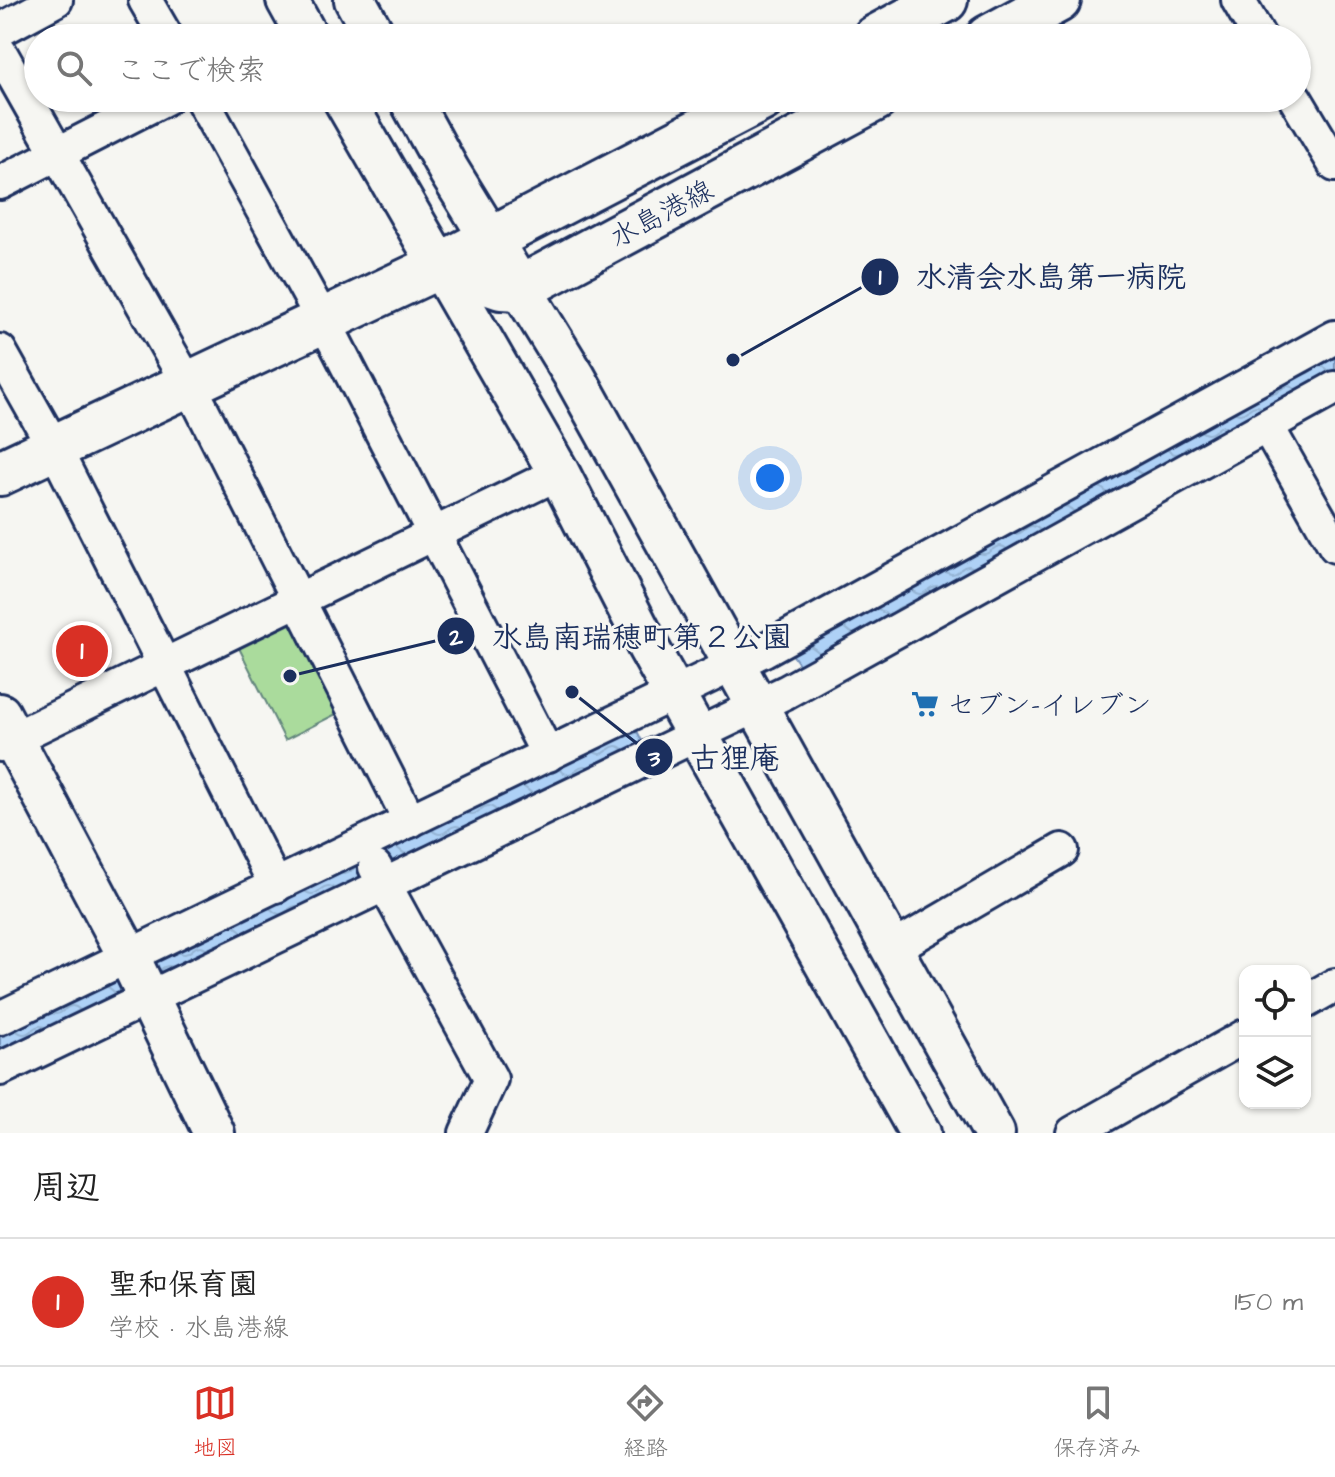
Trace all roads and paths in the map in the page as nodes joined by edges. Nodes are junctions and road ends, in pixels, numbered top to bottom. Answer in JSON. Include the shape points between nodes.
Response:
{"nodes":[{"id":1,"x":56,"y":0,"type":"edge"},
{"id":2,"x":145,"y":0,"type":"edge"},
{"id":3,"x":945,"y":0,"type":"edge"},
{"id":4,"x":1058,"y":0,"type":"edge"},
{"id":5,"x":1238,"y":0,"type":"edge"},
{"id":6,"x":357,"y":1,"type":"edge"},
{"id":7,"x":159,"y":24,"type":"edge"},
{"id":8,"x":369,"y":24,"type":"edge"},
{"id":9,"x":901,"y":24,"type":"edge"},
{"id":10,"x":1014,"y":24,"type":"edge"},
{"id":11,"x":1252,"y":24,"type":"edge"},
{"id":12,"x":0,"y":30,"type":"edge"},
{"id":13,"x":0,"y":52,"type":"edge"},
{"id":14,"x":24,"y":95,"type":"edge"},
{"id":15,"x":34,"y":112,"type":"edge"},
{"id":16,"x":139,"y":112,"type":"edge"},
{"id":17,"x":209,"y":112,"type":"edge"},
{"id":18,"x":351,"y":112,"type":"edge"},
{"id":19,"x":417,"y":112,"type":"edge"},
{"id":20,"x":736,"y":112,"type":"edge"},
{"id":21,"x":850,"y":112,"type":"edge"},
{"id":22,"x":1303,"y":112,"type":"edge"},
{"id":23,"x":57,"y":154,"type":"junction"},
{"id":24,"x":1335,"y":165,"type":"edge"},
{"id":25,"x":0,"y":183,"type":"edge"},
{"id":26,"x":490,"y":238,"type":"junction"},
{"id":27,"x":439,"y":266,"type":"junction"},
{"id":28,"x":521,"y":288,"type":"junction"},
{"id":29,"x":323,"y":321,"type":"junction"},
{"id":30,"x":1335,"y":337,"type":"edge"},
{"id":31,"x":0,"y":351,"type":"edge"},
{"id":32,"x":188,"y":384,"type":"junction"},
{"id":33,"x":1335,"y":388,"type":"edge"},
{"id":34,"x":1267,"y":426,"type":"junction"},
{"id":35,"x":54,"y":447,"type":"junction"},
{"id":36,"x":0,"y":473,"type":"edge"},
{"id":37,"x":559,"y":473,"type":"junction"},
{"id":38,"x":433,"y":534,"type":"junction"},
{"id":39,"x":1335,"y":546,"type":"edge"},
{"id":40,"x":297,"y":600,"type":"junction"},
{"id":41,"x":735,"y":664,"type":"junction"},
{"id":42,"x":163,"y":666,"type":"junction"},
{"id":43,"x":674,"y":694,"type":"junction"},
{"id":44,"x":757,"y":706,"type":"junction"},
{"id":45,"x":4,"y":732,"type":"edge"},
{"id":46,"x":697,"y":734,"type":"junction"},
{"id":47,"x":548,"y":755,"type":"junction"},
{"id":48,"x":410,"y":821,"type":"junction"},
{"id":49,"x":1062,"y":850,"type":"dead end"},
{"id":50,"x":373,"y":863,"type":"junction"},
{"id":51,"x":276,"y":886,"type":"junction"},
{"id":52,"x":892,"y":949,"type":"junction"},
{"id":53,"x":139,"y":977,"type":"junction"},
{"id":54,"x":1335,"y":985,"type":"edge"},
{"id":55,"x":1311,"y":999,"type":"edge"},
{"id":56,"x":0,"y":1018,"type":"edge"},
{"id":57,"x":1243,"y":1037,"type":"edge"},
{"id":58,"x":0,"y":1069,"type":"edge"},
{"id":59,"x":214,"y":1133,"type":"edge"},
{"id":60,"x":466,"y":1133,"type":"edge"},
{"id":61,"x":920,"y":1133,"type":"edge"},
{"id":62,"x":994,"y":1133,"type":"edge"},
{"id":63,"x":1073,"y":1133,"type":"edge"}],
"edges":[{"from":1,"to":12,"type":"street"},
{"from":2,"to":7,"type":"street"},
{"from":3,"to":9,"type":"main road"},
{"from":4,"to":10,"type":"main road"},
{"from":5,"to":11,"type":"street"},
{"from":6,"to":8,"type":"street"},
{"from":13,"to":14,"type":"street"},
{"from":15,"to":23,"type":"street"},
{"from":16,"to":23,"type":"street"},
{"from":17,"to":29,"type":"street"},
{"from":18,"to":27,"type":"street"},
{"from":19,"to":26,"type":"street"},
{"from":20,"to":26,"type":"main road","name":"水島港線"},
{"from":21,"to":28,"type":"main road","name":"水島港線"},
{"from":22,"to":24,"type":"street"},
{"from":23,"to":25,"type":"street"},
{"from":23,"to":32,"type":"street"},
{"from":26,"to":27,"type":"main road","name":"水島港線"},
{"from":26,"to":28,"type":"street"},
{"from":27,"to":28,"type":"main road","via":[[501,287]]},
{"from":27,"to":29,"type":"main road","name":"水島港線"},
{"from":27,"to":37,"type":"street"},
{"from":28,"to":41,"type":"street"},
{"from":29,"to":32,"type":"main road","name":"水島港線"},
{"from":29,"to":38,"type":"street"},
{"from":30,"to":41,"type":"street"},
{"from":31,"to":35,"type":"street"},
{"from":32,"to":35,"type":"main road","name":"水島港線"},
{"from":32,"to":40,"type":"street"},
{"from":33,"to":34,"type":"street"},
{"from":34,"to":39,"type":"street"},
{"from":34,"to":44,"type":"street"},
{"from":35,"to":36,"type":"main road","name":"水島港線"},
{"from":35,"to":42,"type":"street"},
{"from":37,"to":38,"type":"street"},
{"from":37,"to":43,"type":"street"},
{"from":38,"to":40,"type":"street"},
{"from":38,"to":47,"type":"street"},
{"from":40,"to":42,"type":"street"},
{"from":40,"to":48,"type":"street"},
{"from":41,"to":43,"type":"street"},
{"from":41,"to":44,"type":"street"},
{"from":42,"to":45,"type":"street"},
{"from":42,"to":51,"type":"street"},
{"from":43,"to":46,"type":"street"},
{"from":43,"to":47,"type":"street"},
{"from":44,"to":46,"type":"street"},
{"from":44,"to":52,"type":"street"},
{"from":45,"to":53,"type":"street"},
{"from":46,"to":50,"type":"street"},
{"from":46,"to":61,"type":"street"},
{"from":47,"to":48,"type":"street"},
{"from":48,"to":50,"type":"street"},
{"from":49,"to":52,"type":"street"},
{"from":50,"to":51,"type":"street"},
{"from":50,"to":53,"type":"street"},
{"from":50,"to":60,"type":"street","via":[[491,1079]]},
{"from":51,"to":53,"type":"street"},
{"from":52,"to":62,"type":"street"},
{"from":53,"to":56,"type":"street"},
{"from":53,"to":58,"type":"street"},
{"from":53,"to":59,"type":"street"},
{"from":54,"to":55,"type":"street"},
{"from":57,"to":63,"type":"street"}]}
